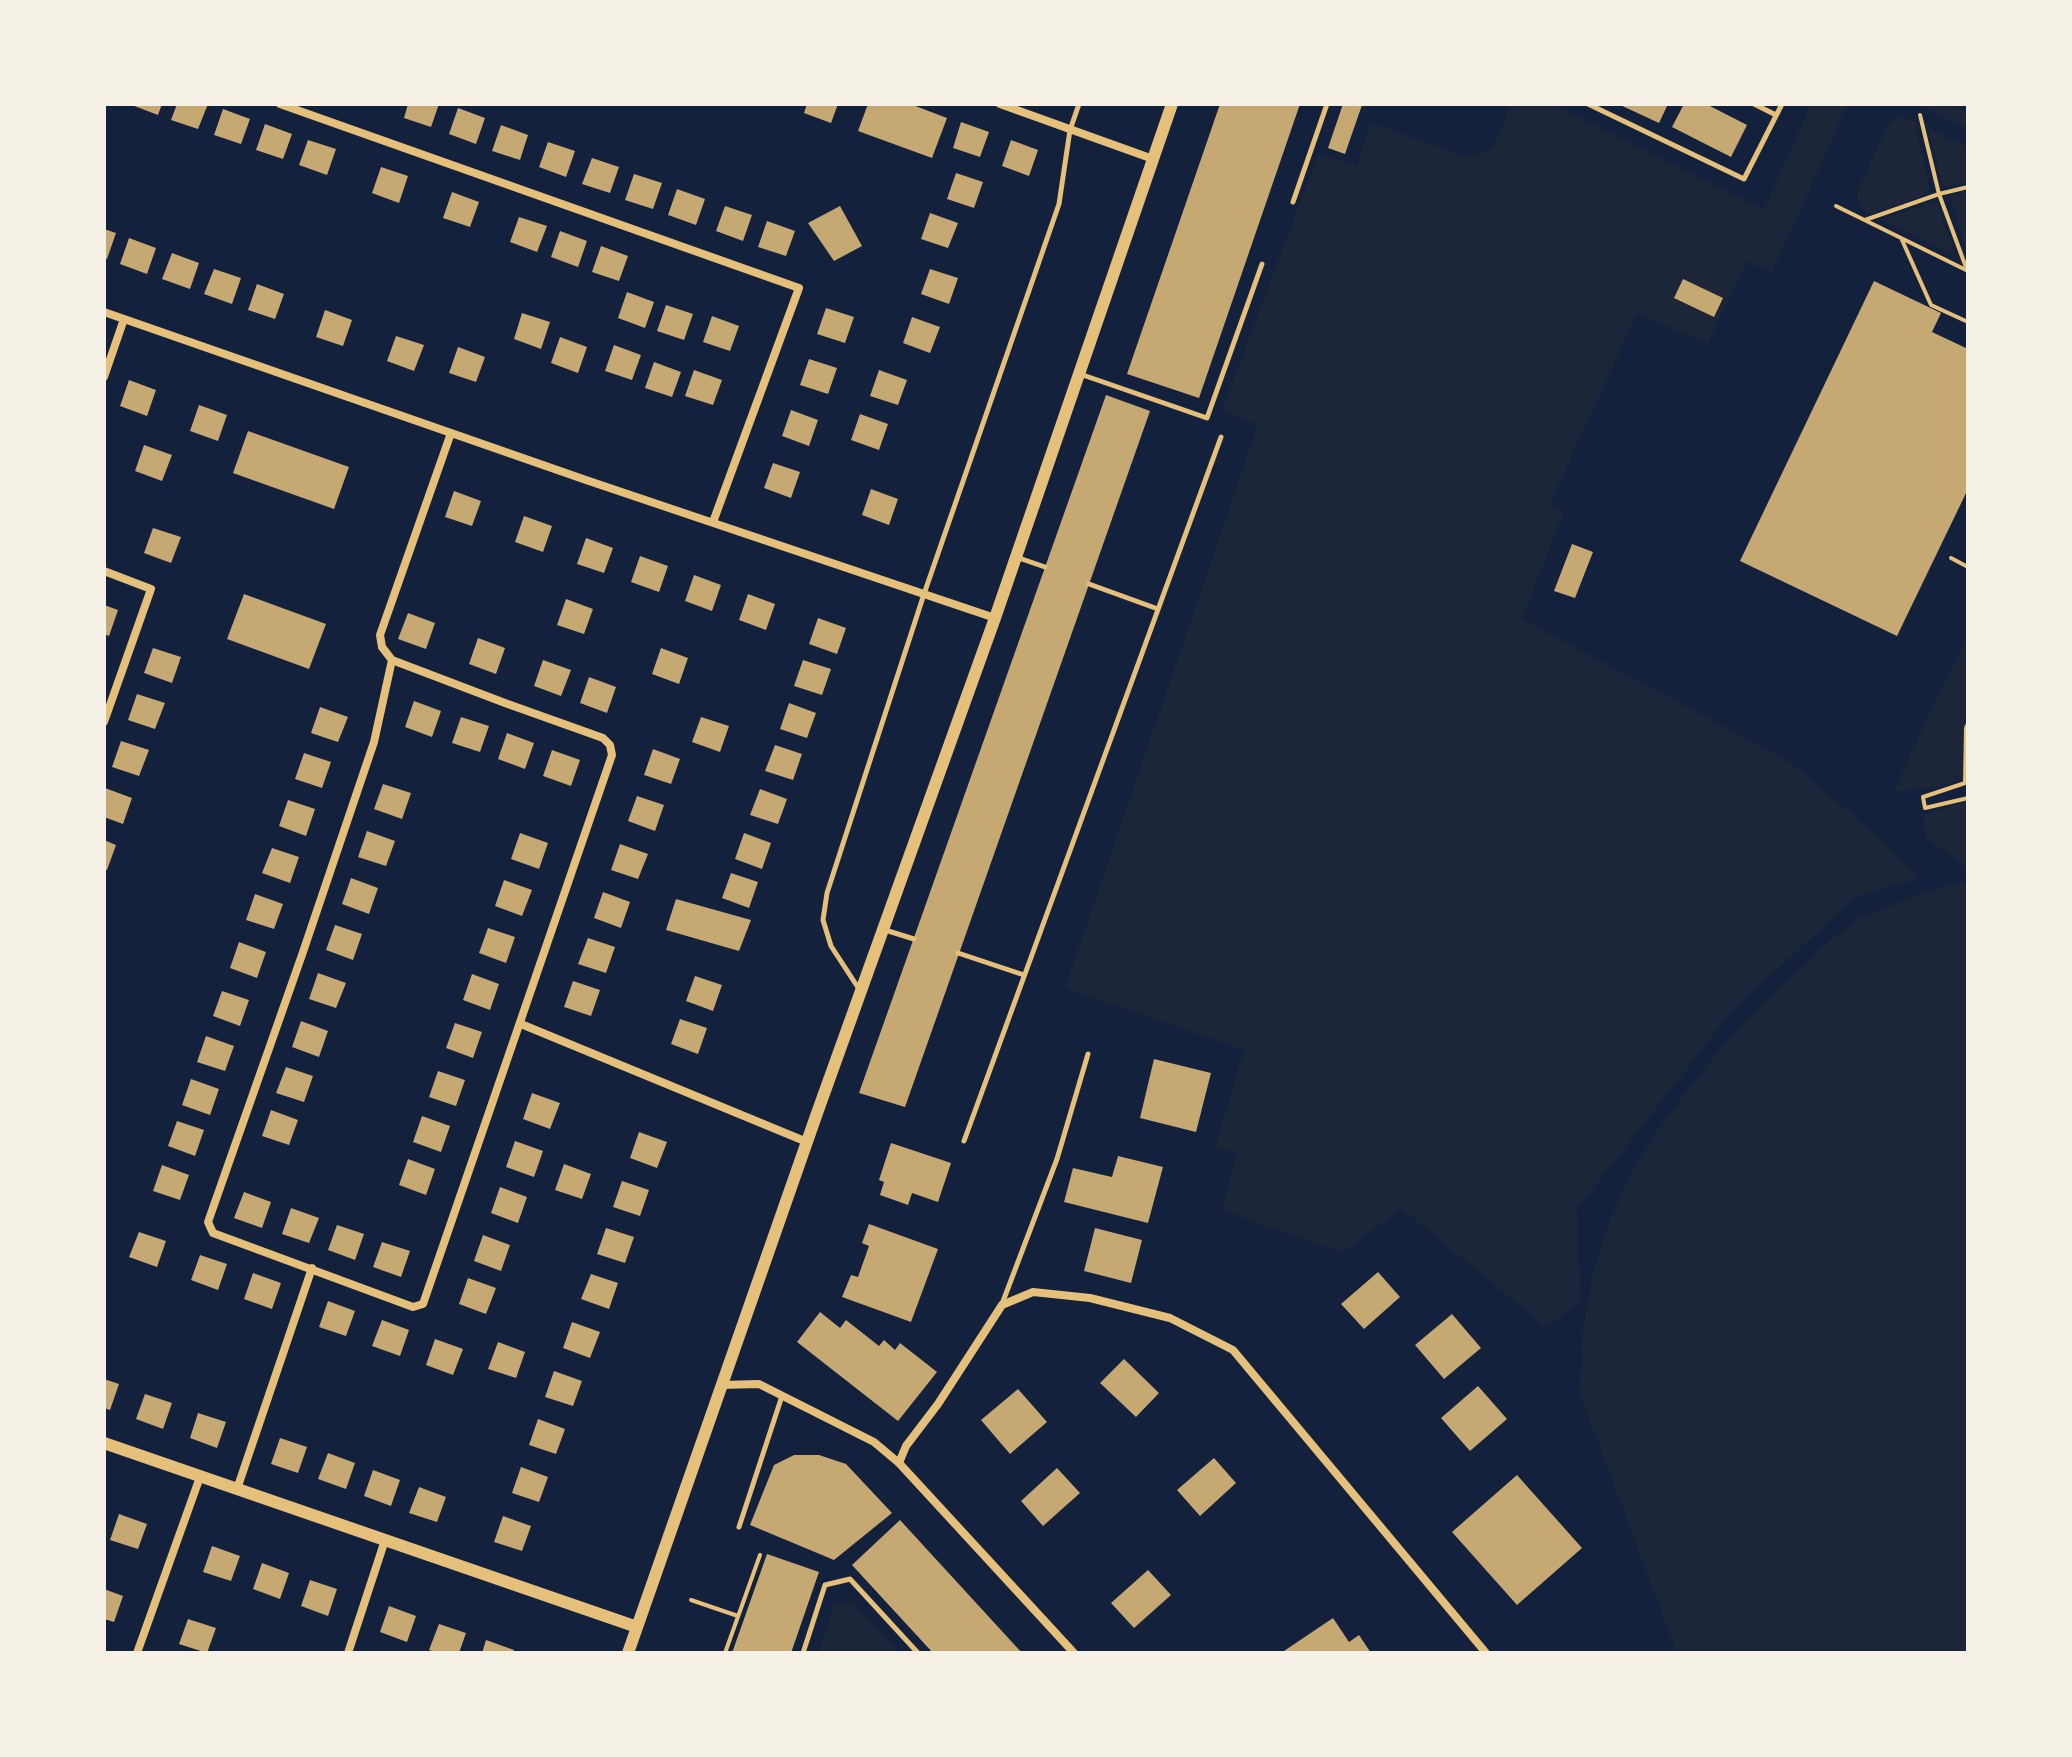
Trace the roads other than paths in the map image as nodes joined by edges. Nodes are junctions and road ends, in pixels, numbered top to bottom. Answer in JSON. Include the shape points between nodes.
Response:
{"nodes":[{"id":1,"x":280,"y":104,"type":"edge"},
{"id":2,"x":1000,"y":104,"type":"edge"},
{"id":3,"x":1079,"y":104,"type":"edge"},
{"id":4,"x":1172,"y":104,"type":"edge"},
{"id":5,"x":1327,"y":104,"type":"edge"},
{"id":6,"x":1588,"y":104,"type":"edge"},
{"id":7,"x":1754,"y":104,"type":"edge"},
{"id":8,"x":1782,"y":104,"type":"edge"},
{"id":9,"x":1776,"y":115,"type":"junction"},
{"id":10,"x":1070,"y":130,"type":"junction"},
{"id":11,"x":1153,"y":159,"type":"junction"},
{"id":12,"x":1293,"y":202,"type":"dead end"},
{"id":13,"x":1262,"y":264,"type":"dead end"},
{"id":14,"x":104,"y":312,"type":"edge"},
{"id":15,"x":124,"y":319,"type":"junction"},
{"id":16,"x":1079,"y":373,"type":"junction"},
{"id":17,"x":104,"y":377,"type":"edge"},
{"id":18,"x":451,"y":433,"type":"junction"},
{"id":19,"x":1221,"y":437,"type":"dead end"},
{"id":20,"x":713,"y":522,"type":"junction"},
{"id":21,"x":1016,"y":556,"type":"junction"},
{"id":22,"x":1045,"y":567,"type":"dead end"},
{"id":23,"x":104,"y":571,"type":"edge"},
{"id":24,"x":1089,"y":584,"type":"dead end"},
{"id":25,"x":924,"y":594,"type":"junction"},
{"id":26,"x":1158,"y":609,"type":"junction"},
{"id":27,"x":995,"y":618,"type":"junction"},
{"id":28,"x":392,"y":660,"type":"junction"},
{"id":29,"x":104,"y":722,"type":"edge"},
{"id":30,"x":883,"y":929,"type":"junction"},
{"id":31,"x":914,"y":939,"type":"dead end"},
{"id":32,"x":958,"y":953,"type":"dead end"},
{"id":33,"x":1024,"y":975,"type":"junction"},
{"id":34,"x":861,"y":992,"type":"junction"},
{"id":35,"x":521,"y":1024,"type":"junction"},
{"id":36,"x":1088,"y":1054,"type":"dead end"},
{"id":37,"x":964,"y":1141,"type":"dead end"},
{"id":38,"x":807,"y":1142,"type":"junction"},
{"id":39,"x":312,"y":1268,"type":"junction"},
{"id":40,"x":1002,"y":1305,"type":"junction"},
{"id":41,"x":721,"y":1385,"type":"junction"},
{"id":42,"x":782,"y":1395,"type":"junction"},
{"id":43,"x":104,"y":1443,"type":"edge"},
{"id":44,"x":899,"y":1463,"type":"junction"},
{"id":45,"x":200,"y":1477,"type":"junction"},
{"id":46,"x":237,"y":1489,"type":"junction"},
{"id":47,"x":739,"y":1527,"type":"dead end"},
{"id":48,"x":385,"y":1540,"type":"junction"},
{"id":49,"x":637,"y":1627,"type":"junction"},
{"id":50,"x":137,"y":1653,"type":"edge"},
{"id":51,"x":348,"y":1653,"type":"edge"},
{"id":52,"x":628,"y":1653,"type":"edge"},
{"id":53,"x":803,"y":1653,"type":"edge"},
{"id":54,"x":918,"y":1653,"type":"edge"},
{"id":55,"x":1074,"y":1653,"type":"edge"},
{"id":56,"x":1486,"y":1653,"type":"edge"}],
"edges":[{"from":1,"to":20,"type":"street","via":[[799,288]]},
{"from":2,"to":10,"type":"street"},
{"from":3,"to":10,"type":"lane"},
{"from":4,"to":11,"type":"street"},
{"from":5,"to":12,"type":"lane"},
{"from":6,"to":9,"type":"lane","via":[[1744,179]]},
{"from":7,"to":9,"type":"lane"},
{"from":8,"to":9,"type":"lane"},
{"from":10,"to":11,"type":"street"},
{"from":10,"to":25,"type":"lane","via":[[1059,204]]},
{"from":11,"to":16,"type":"street"},
{"from":13,"to":16,"type":"lane","via":[[1207,418]]},
{"from":14,"to":15,"type":"street"},
{"from":15,"to":17,"type":"street"},
{"from":15,"to":18,"type":"street"},
{"from":16,"to":21,"type":"street"},
{"from":18,"to":20,"type":"street"},
{"from":18,"to":28,"type":"street","via":[[380,635]]},
{"from":19,"to":26,"type":"lane"},
{"from":20,"to":25,"type":"street"},
{"from":21,"to":22,"type":"lane"},
{"from":21,"to":27,"type":"street"},
{"from":23,"to":29,"type":"street","via":[[151,589]]},
{"from":24,"to":26,"type":"lane"},
{"from":25,"to":27,"type":"street"},
{"from":25,"to":34,"type":"lane","via":[[827,893],[823,920],[831,946]]},
{"from":26,"to":33,"type":"lane"},
{"from":27,"to":30,"type":"street"},
{"from":28,"to":35,"type":"street","via":[[610,745],[612,755]]},
{"from":28,"to":39,"type":"street","via":[[374,742],[208,1222],[213,1233]]},
{"from":30,"to":31,"type":"lane"},
{"from":30,"to":34,"type":"street"},
{"from":32,"to":33,"type":"lane"},
{"from":33,"to":37,"type":"lane"},
{"from":34,"to":38,"type":"street"},
{"from":35,"to":38,"type":"street"},
{"from":35,"to":39,"type":"street","via":[[423,1304],[413,1307]]},
{"from":36,"to":40,"type":"lane","via":[[1057,1159]]},
{"from":38,"to":41,"type":"street"},
{"from":39,"to":46,"type":"street"},
{"from":40,"to":44,"type":"street"},
{"from":40,"to":56,"type":"street","via":[[1033,1292],[1090,1298],[1170,1318],[1233,1350]]},
{"from":41,"to":42,"type":"street","via":[[759,1384]]},
{"from":41,"to":49,"type":"street"},
{"from":42,"to":44,"type":"street","via":[[874,1442]]},
{"from":42,"to":47,"type":"lane"},
{"from":43,"to":45,"type":"street"},
{"from":44,"to":55,"type":"street"},
{"from":45,"to":46,"type":"street"},
{"from":45,"to":50,"type":"street"},
{"from":46,"to":48,"type":"street"},
{"from":48,"to":49,"type":"street"},
{"from":48,"to":51,"type":"street"},
{"from":49,"to":52,"type":"street"},
{"from":53,"to":54,"type":"lane","via":[[825,1585],[850,1579]]}]}
